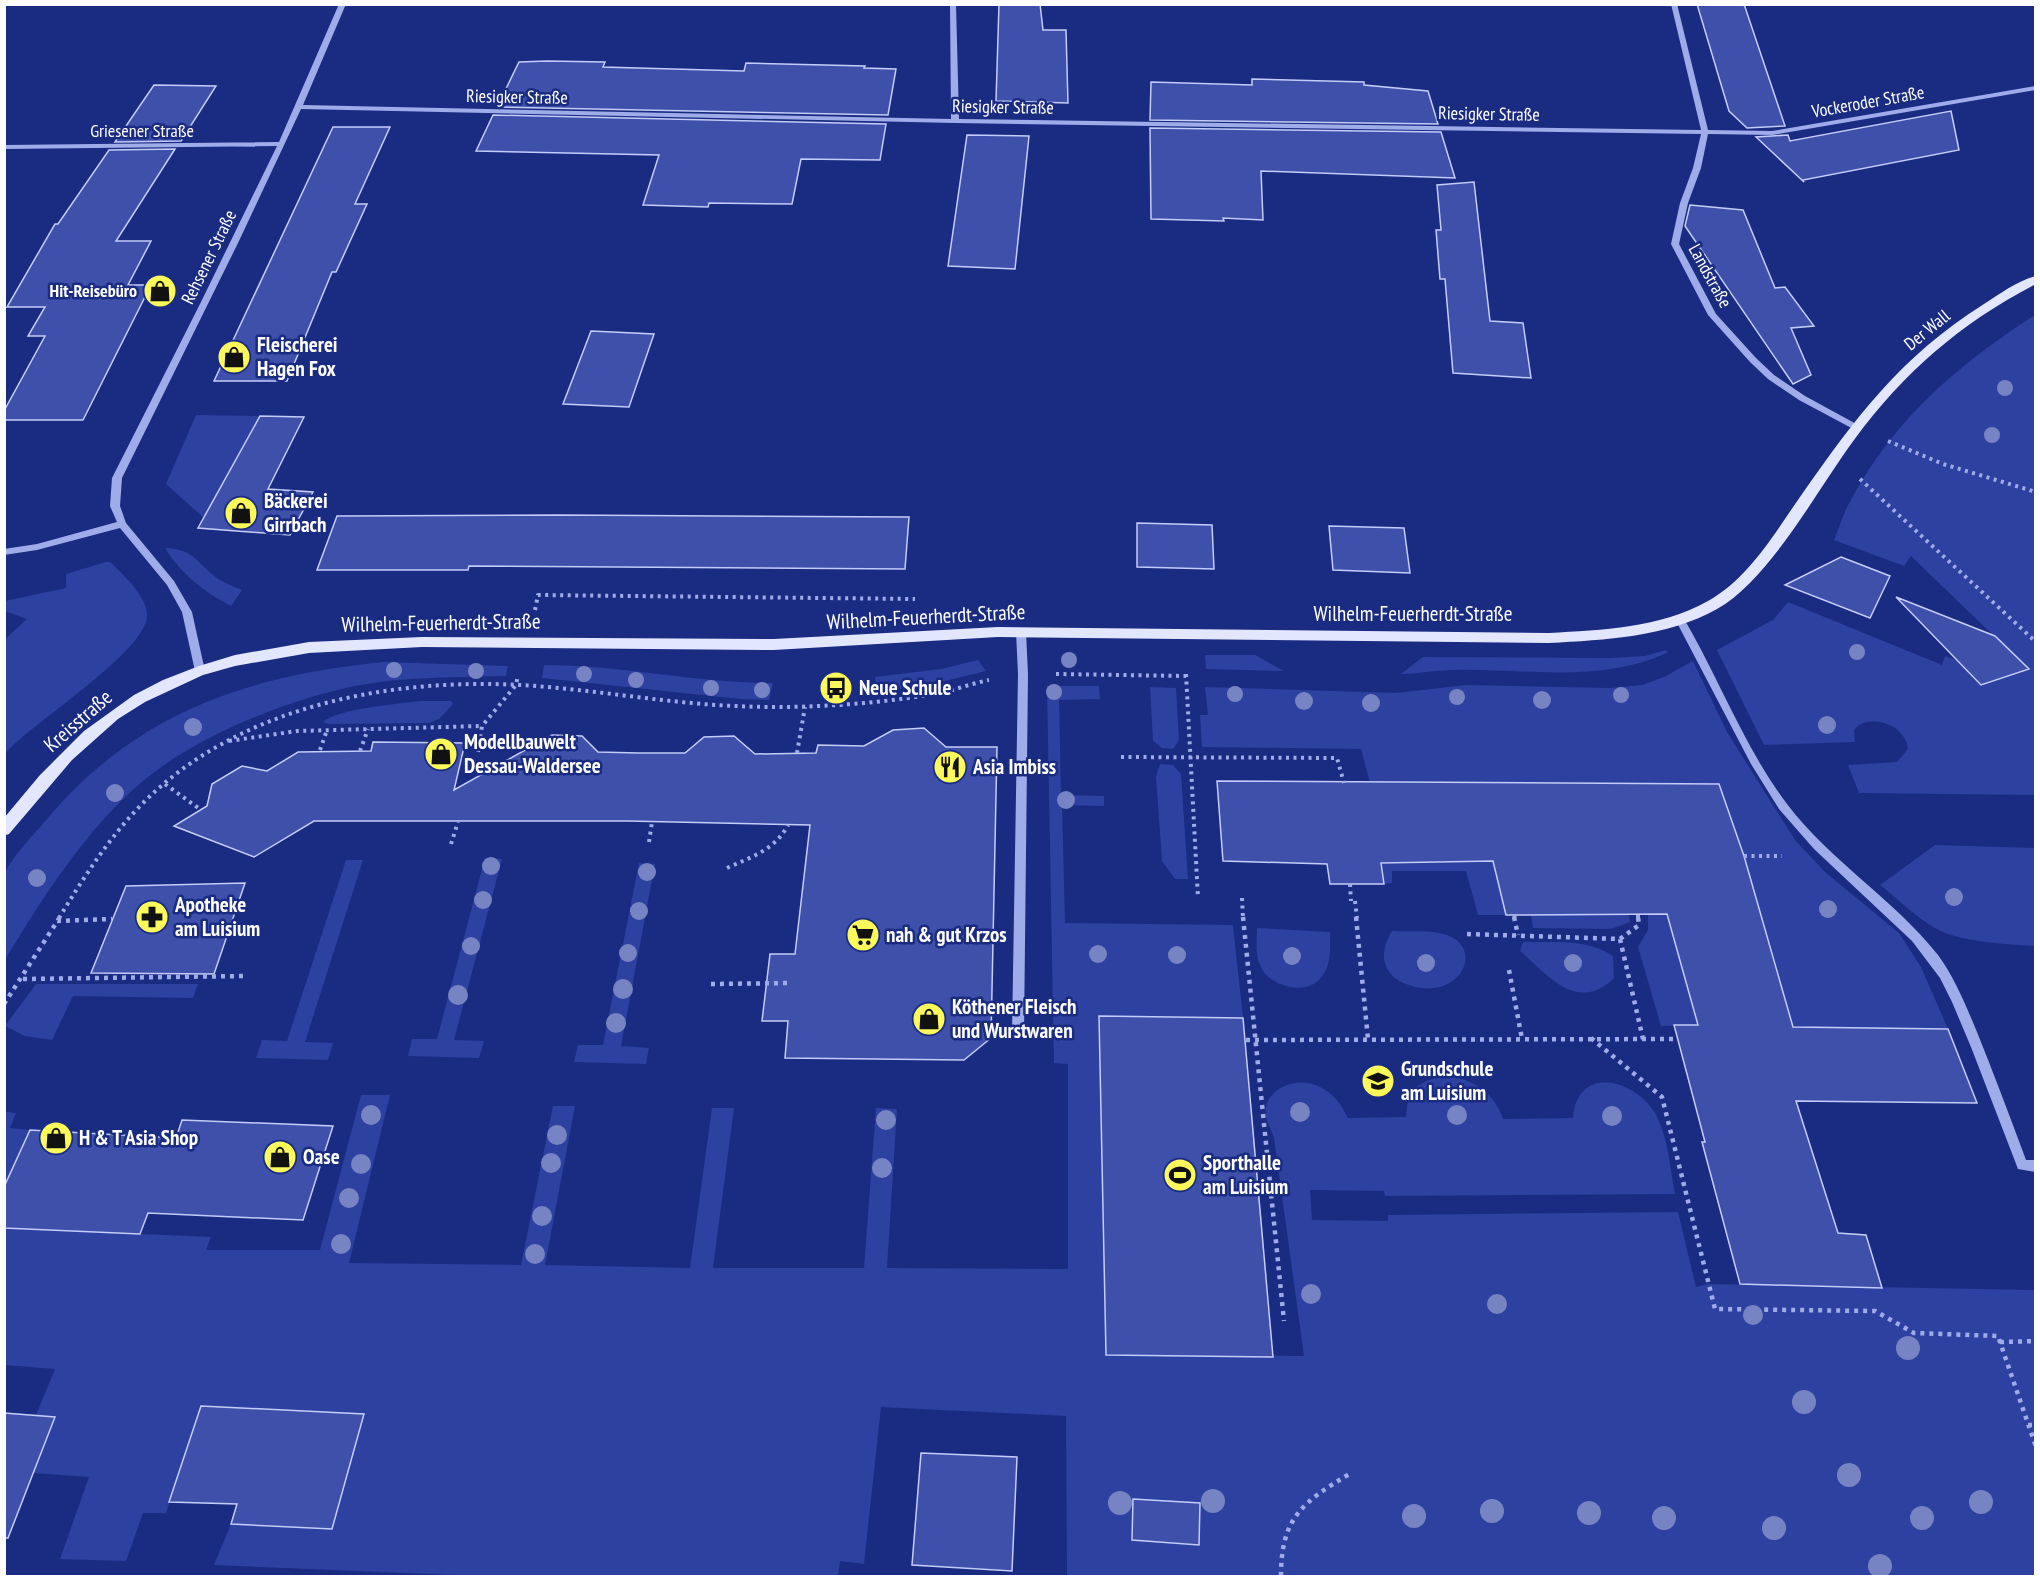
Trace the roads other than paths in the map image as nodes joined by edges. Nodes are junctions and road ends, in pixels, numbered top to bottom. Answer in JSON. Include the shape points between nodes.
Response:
{"nodes":[{"id":1,"x":343,"y":4,"type":"edge"},
{"id":2,"x":953,"y":4,"type":"edge"},
{"id":3,"x":1674,"y":4,"type":"edge"},
{"id":4,"x":2036,"y":88,"type":"edge"},
{"id":5,"x":300,"y":107,"type":"junction"},
{"id":6,"x":955,"y":121,"type":"junction"},
{"id":7,"x":1705,"y":132,"type":"junction"},
{"id":8,"x":280,"y":144,"type":"junction"},
{"id":9,"x":4,"y":147,"type":"edge"},
{"id":10,"x":2036,"y":279,"type":"edge"},
{"id":11,"x":1857,"y":428,"type":"junction"},
{"id":12,"x":122,"y":524,"type":"junction"},
{"id":13,"x":4,"y":552,"type":"edge"},
{"id":14,"x":1680,"y":620,"type":"junction"},
{"id":15,"x":1021,"y":632,"type":"junction"},
{"id":16,"x":200,"y":671,"type":"junction"},
{"id":17,"x":4,"y":830,"type":"edge"},
{"id":18,"x":1018,"y":1033,"type":"dead end"},
{"id":19,"x":2036,"y":1166,"type":"edge"}],
"edges":[{"from":1,"to":5,"type":"street","name":"Rehsener Straße"},
{"from":2,"to":6,"type":"street"},
{"from":3,"to":7,"type":"street","name":"Landstraße"},
{"from":4,"to":7,"type":"street","name":"Vockeroder Straße","via":[[1772,134]]},
{"from":5,"to":6,"type":"street","name":"Riesigker Straße"},
{"from":5,"to":8,"type":"street","name":"Rehsener Straße"},
{"from":6,"to":7,"type":"street","name":"Riesigker Straße"},
{"from":7,"to":11,"type":"street","name":"Landstraße","via":[[1676,244],[1696,285],[1712,315],[1771,377]]},
{"from":8,"to":9,"type":"street","name":"Griesener Straße"},
{"from":8,"to":12,"type":"street","name":"Rehsener Straße","via":[[213,289],[117,478],[115,506]]},
{"from":10,"to":11,"type":"main road","name":"Der Wall","via":[[1930,349],[1887,389]]},
{"from":11,"to":14,"type":"main road","name":"Wilhelm-Feuerherdt-Straße","via":[[1744,582],[1727,597]]},
{"from":12,"to":13,"type":"street"},
{"from":12,"to":16,"type":"street","via":[[171,583],[186,612]]},
{"from":14,"to":15,"type":"main road","name":"Wilhelm-Feuerherdt-Straße","via":[[1636,630],[1540,636]]},
{"from":14,"to":19,"type":"street","via":[[1744,743],[1783,806],[1818,847],[1933,958],[1959,1004],[2022,1165]]},
{"from":15,"to":16,"type":"main road","name":"Wilhelm-Feuerherdt-Straße","via":[[743,645],[362,644],[253,655]]},
{"from":15,"to":18,"type":"street"},
{"from":16,"to":17,"type":"main road","name":"Kreisstraße","via":[[135,700],[101,723],[52,770]]}]}
